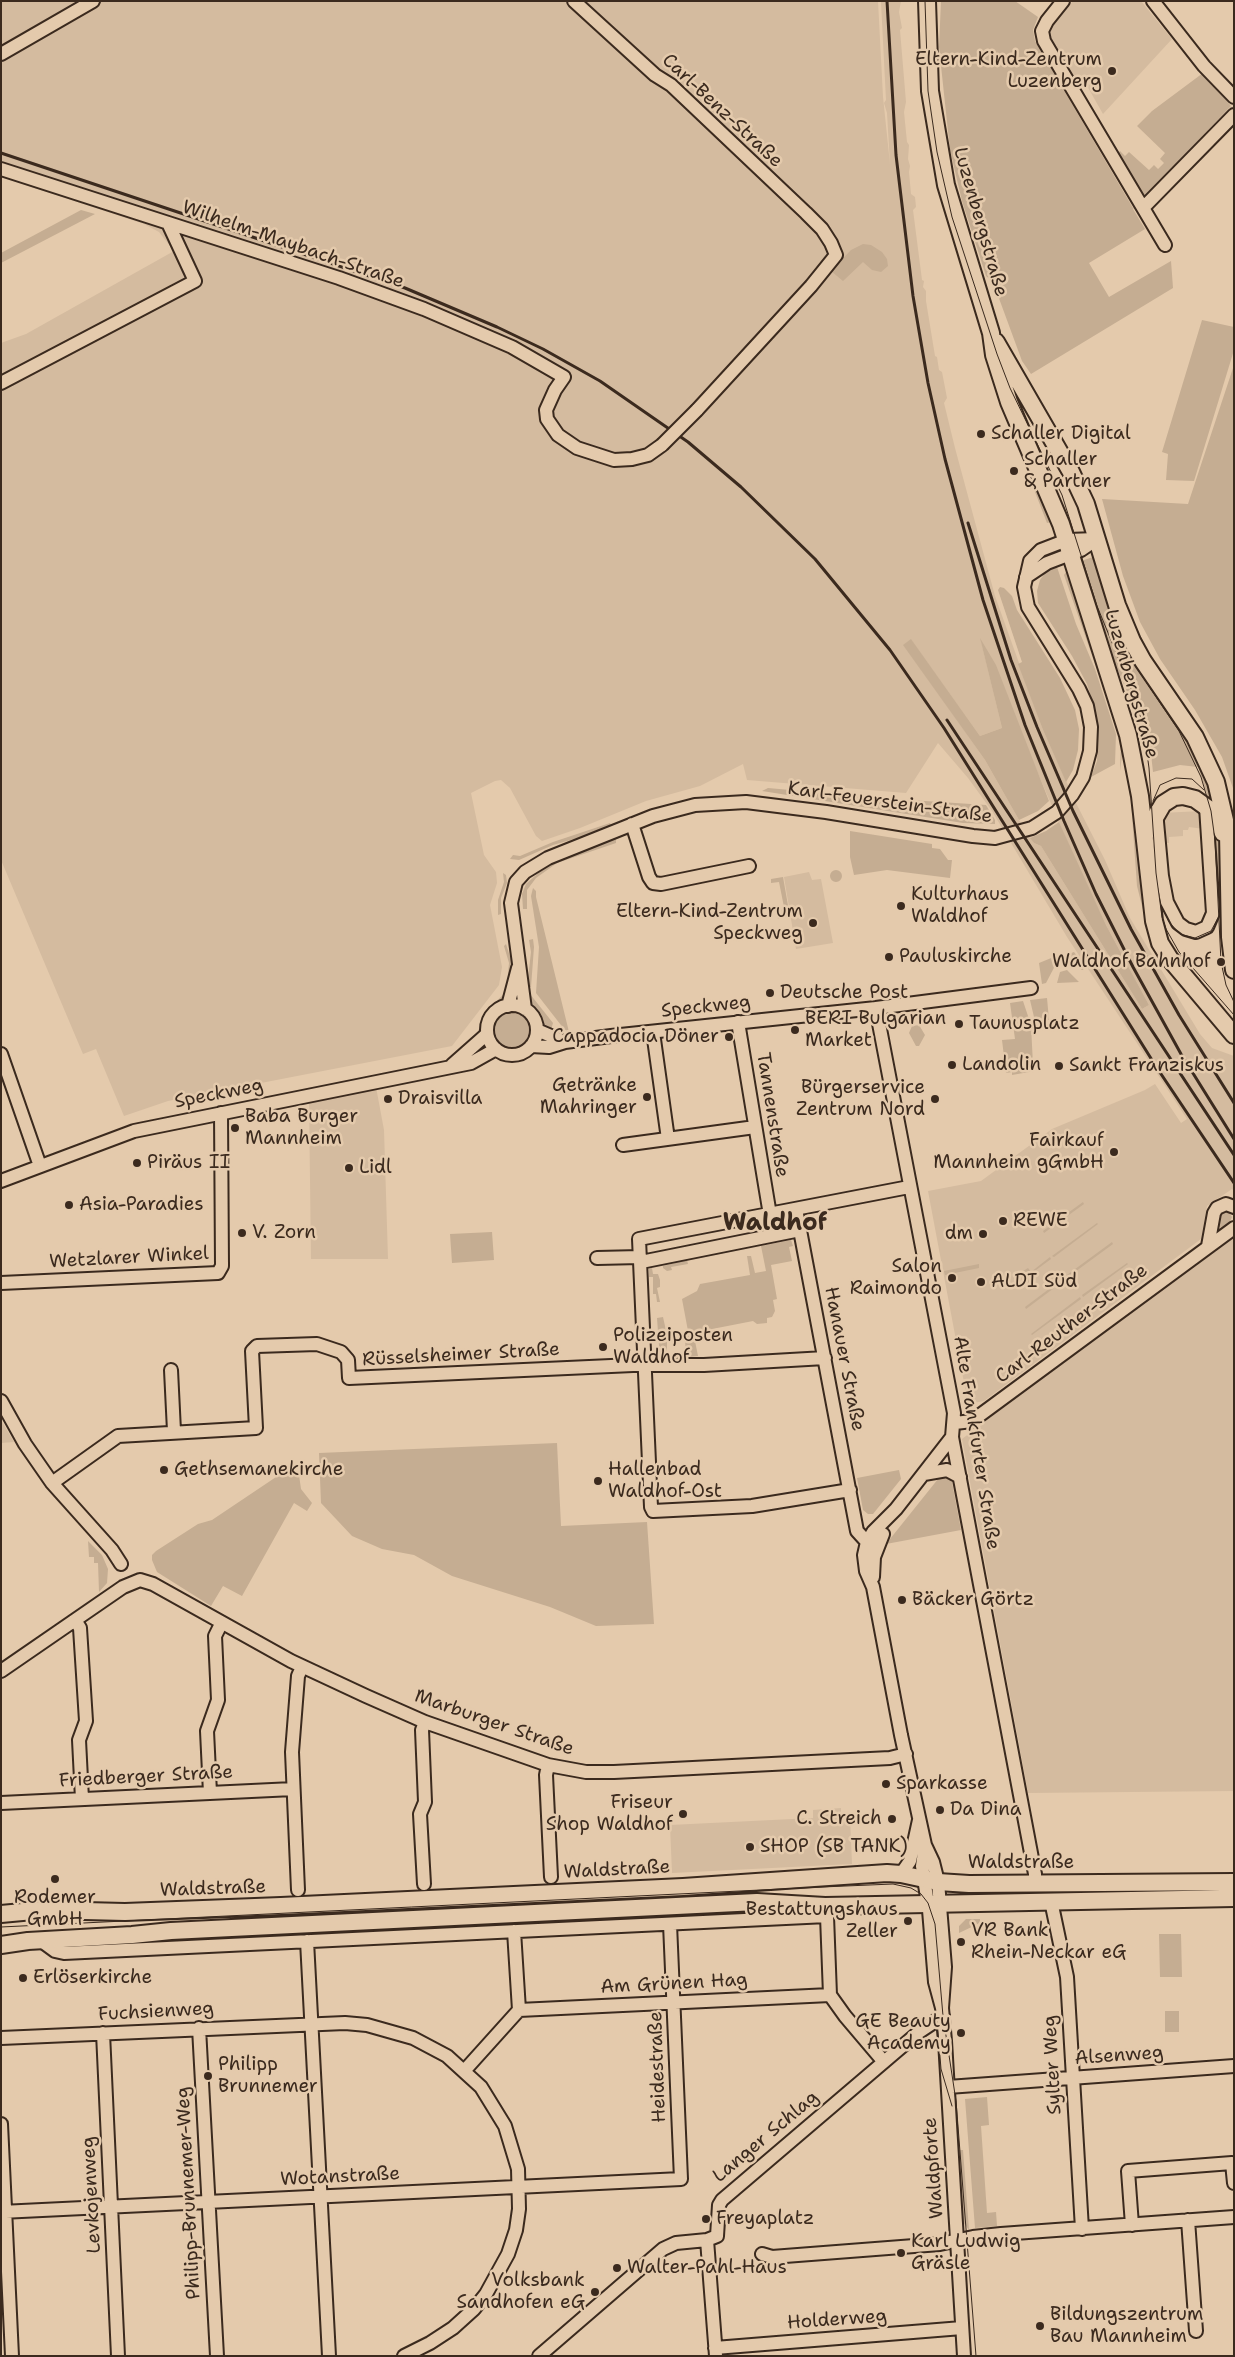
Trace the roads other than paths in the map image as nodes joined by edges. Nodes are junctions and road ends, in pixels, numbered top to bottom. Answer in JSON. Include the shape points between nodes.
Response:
{"nodes":[{"id":1,"x":93,"y":1,"type":"edge"},
{"id":2,"x":574,"y":1,"type":"edge"},
{"id":3,"x":927,"y":1,"type":"edge"},
{"id":4,"x":1063,"y":1,"type":"edge"},
{"id":5,"x":1153,"y":1,"type":"edge"},
{"id":6,"x":1,"y":54,"type":"edge"},
{"id":7,"x":1234,"y":97,"type":"edge"},
{"id":8,"x":1234,"y":115,"type":"edge"},
{"id":9,"x":1,"y":169,"type":"edge"},
{"id":10,"x":1143,"y":208,"type":"junction"},
{"id":11,"x":168,"y":223,"type":"junction"},
{"id":12,"x":1165,"y":245,"type":"dead end"},
{"id":13,"x":992,"y":334,"type":"junction"},
{"id":14,"x":1,"y":383,"type":"edge"},
{"id":15,"x":569,"y":444,"type":"joint"},
{"id":16,"x":1097,"y":539,"type":"junction"},
{"id":17,"x":1068,"y":547,"type":"junction"},
{"id":18,"x":1206,"y":807,"type":"junction"},
{"id":19,"x":1156,"y":812,"type":"junction"},
{"id":20,"x":632,"y":824,"type":"junction"},
{"id":21,"x":1145,"y":835,"type":"junction"},
{"id":22,"x":1229,"y":849,"type":"junction"},
{"id":23,"x":749,"y":866,"type":"dead end"},
{"id":24,"x":520,"y":961,"type":"junction"},
{"id":25,"x":1234,"y":970,"type":"edge"},
{"id":26,"x":1031,"y":988,"type":"dead end"},
{"id":27,"x":508,"y":1006,"type":"junction"},
{"id":28,"x":876,"y":1008,"type":"junction"},
{"id":29,"x":525,"y":1009,"type":"junction"},
{"id":30,"x":738,"y":1022,"type":"junction"},
{"id":31,"x":537,"y":1030,"type":"junction"},
{"id":32,"x":653,"y":1032,"type":"junction"},
{"id":33,"x":487,"y":1034,"type":"junction"},
{"id":34,"x":1234,"y":1035,"type":"edge"},
{"id":35,"x":564,"y":1042,"type":"junction"},
{"id":36,"x":531,"y":1046,"type":"junction"},
{"id":37,"x":496,"y":1049,"type":"junction"},
{"id":38,"x":1,"y":1054,"type":"edge"},
{"id":39,"x":450,"y":1067,"type":"junction"},
{"id":40,"x":220,"y":1112,"type":"junction"},
{"id":41,"x":754,"y":1127,"type":"junction"},
{"id":42,"x":668,"y":1139,"type":"junction"},
{"id":43,"x":623,"y":1145,"type":"dead end"},
{"id":44,"x":40,"y":1166,"type":"junction"},
{"id":45,"x":1,"y":1181,"type":"edge"},
{"id":46,"x":909,"y":1187,"type":"junction"},
{"id":47,"x":1234,"y":1208,"type":"edge"},
{"id":48,"x":796,"y":1209,"type":"junction"},
{"id":49,"x":770,"y":1215,"type":"junction"},
{"id":50,"x":1234,"y":1228,"type":"edge"},
{"id":51,"x":800,"y":1230,"type":"junction"},
{"id":52,"x":1208,"y":1246,"type":"junction"},
{"id":53,"x":597,"y":1258,"type":"dead end"},
{"id":54,"x":640,"y":1259,"type":"junction"},
{"id":55,"x":1,"y":1283,"type":"edge"},
{"id":56,"x":825,"y":1358,"type":"junction"},
{"id":57,"x":645,"y":1366,"type":"junction"},
{"id":58,"x":171,"y":1370,"type":"dead end"},
{"id":59,"x":1,"y":1401,"type":"edge"},
{"id":60,"x":955,"y":1423,"type":"junction"},
{"id":61,"x":174,"y":1432,"type":"junction"},
{"id":62,"x":952,"y":1438,"type":"junction"},
{"id":63,"x":924,"y":1474,"type":"junction"},
{"id":64,"x":960,"y":1477,"type":"junction"},
{"id":65,"x":52,"y":1483,"type":"junction"},
{"id":66,"x":850,"y":1490,"type":"junction"},
{"id":67,"x":873,"y":1538,"type":"junction"},
{"id":68,"x":121,"y":1564,"type":"dead end"},
{"id":69,"x":75,"y":1620,"type":"junction"},
{"id":70,"x":221,"y":1624,"type":"junction"},
{"id":71,"x":302,"y":1667,"type":"junction"},
{"id":72,"x":1,"y":1671,"type":"edge"},
{"id":73,"x":425,"y":1722,"type":"junction"},
{"id":74,"x":906,"y":1754,"type":"junction"},
{"id":75,"x":548,"y":1765,"type":"junction"},
{"id":76,"x":293,"y":1789,"type":"junction"},
{"id":77,"x":210,"y":1793,"type":"junction"},
{"id":78,"x":82,"y":1799,"type":"junction"},
{"id":79,"x":1,"y":1803,"type":"edge"},
{"id":80,"x":919,"y":1818,"type":"junction"},
{"id":81,"x":901,"y":1874,"type":"junction"},
{"id":82,"x":551,"y":1877,"type":"dead end"},
{"id":83,"x":931,"y":1881,"type":"junction"},
{"id":84,"x":1234,"y":1882,"type":"edge"},
{"id":85,"x":424,"y":1884,"type":"dead end"},
{"id":86,"x":1035,"y":1884,"type":"junction"},
{"id":87,"x":298,"y":1890,"type":"dead end"},
{"id":88,"x":1234,"y":1898,"type":"edge"},
{"id":89,"x":1051,"y":1901,"type":"junction"},
{"id":90,"x":935,"y":1902,"type":"junction"},
{"id":91,"x":1,"y":1914,"type":"edge"},
{"id":92,"x":670,"y":1924,"type":"junction"},
{"id":93,"x":514,"y":1931,"type":"junction"},
{"id":94,"x":40,"y":1940,"type":"junction"},
{"id":95,"x":307,"y":1941,"type":"junction"},
{"id":96,"x":1,"y":1945,"type":"edge"},
{"id":97,"x":830,"y":1995,"type":"junction"},
{"id":98,"x":674,"y":2003,"type":"junction"},
{"id":99,"x":519,"y":2010,"type":"junction"},
{"id":100,"x":942,"y":2012,"type":"junction"},
{"id":101,"x":312,"y":2023,"type":"junction"},
{"id":102,"x":199,"y":2028,"type":"junction"},
{"id":103,"x":103,"y":2033,"type":"junction"},
{"id":104,"x":1,"y":2038,"type":"edge"},
{"id":105,"x":884,"y":2062,"type":"junction"},
{"id":106,"x":1234,"y":2066,"type":"edge"},
{"id":107,"x":465,"y":2070,"type":"junction"},
{"id":108,"x":1073,"y":2078,"type":"junction"},
{"id":109,"x":948,"y":2087,"type":"junction"},
{"id":110,"x":1,"y":2124,"type":"edge"},
{"id":111,"x":681,"y":2179,"type":"joint"},
{"id":112,"x":1234,"y":2183,"type":"edge"},
{"id":113,"x":520,"y":2187,"type":"junction"},
{"id":114,"x":320,"y":2196,"type":"junction"},
{"id":115,"x":208,"y":2202,"type":"junction"},
{"id":116,"x":111,"y":2207,"type":"junction"},
{"id":117,"x":3,"y":2212,"type":"edge"},
{"id":118,"x":1234,"y":2217,"type":"edge"},
{"id":119,"x":1188,"y":2220,"type":"junction"},
{"id":120,"x":1132,"y":2224,"type":"junction"},
{"id":121,"x":1082,"y":2228,"type":"junction"},
{"id":122,"x":707,"y":2240,"type":"junction"},
{"id":123,"x":958,"y":2240,"type":"junction"},
{"id":124,"x":762,"y":2254,"type":"dead end"},
{"id":125,"x":962,"y":2328,"type":"junction"},
{"id":126,"x":1196,"y":2331,"type":"dead end"},
{"id":127,"x":716,"y":2352,"type":"edge"},
{"id":128,"x":12,"y":2356,"type":"edge"},
{"id":129,"x":118,"y":2356,"type":"edge"},
{"id":130,"x":217,"y":2356,"type":"edge"},
{"id":131,"x":329,"y":2356,"type":"edge"},
{"id":132,"x":404,"y":2356,"type":"edge"},
{"id":133,"x":539,"y":2356,"type":"edge"},
{"id":134,"x":964,"y":2356,"type":"edge"}],
"edges":[{"from":1,"to":6,"type":"street"},
{"from":2,"to":15,"type":"street","name":"Carl-Benz-Straße","bridge":true,"via":[[655,75],[671,85],[806,213],[822,229],[836,255],[697,410],[648,455],[614,460]]},
{"from":3,"to":13,"type":"main road","name":"Luzenbergstraße","via":[[928,68],[939,152],[955,220]]},
{"from":4,"to":10,"type":"street","via":[[1042,31],[1044,41]]},
{"from":5,"to":7,"type":"street","via":[[1204,66]]},
{"from":8,"to":10,"type":"street"},
{"from":9,"to":11,"type":"street","name":"Wilhelm-Maybach-Straße"},
{"from":10,"to":12,"type":"street"},
{"from":11,"to":14,"type":"street","via":[[195,281]]},
{"from":11,"to":15,"type":"street","name":"Wilhelm-Maybach-Straße","via":[[339,278],[424,309],[512,347],[564,377],[546,410],[550,425]]},
{"from":13,"to":16,"type":"main road","name":"Luzenbergstraße","via":[[1071,472]]},
{"from":13,"to":17,"type":"main road","name":"Luzenbergstraße","via":[[994,355],[1009,402]]},
{"from":16,"to":17,"type":"street","name":"Karl-Feuerstein-Straße"},
{"from":16,"to":22,"type":"main road","name":"Luzenbergstraße","via":[[1117,605],[1132,640],[1195,737],[1216,782],[1224,808]]},
{"from":17,"to":20,"type":"street","name":"Karl-Feuerstein-Straße","via":[[1041,550],[1030,561],[1023,590],[1026,603],[1080,690],[1091,727],[1090,752],[1082,777],[1068,801],[1047,820],[1016,834],[995,838],[736,802],[686,806]]},
{"from":17,"to":21,"type":"main road","name":"Luzenbergstraße","via":[[1132,750]]},
{"from":18,"to":19,"type":"main road","via":[[1192,798],[1178,796],[1165,802]]},
{"from":18,"to":19,"type":"street","via":[[1213,913],[1207,927],[1196,932],[1180,925],[1167,902]]},
{"from":18,"to":22,"type":"main road","via":[[1216,818]]},
{"from":19,"to":21,"type":"main road"},
{"from":20,"to":23,"type":"street","via":[[653,884]]},
{"from":20,"to":24,"type":"street","name":"Karl-Feuerstein-Straße","via":[[548,858],[519,878],[511,903]]},
{"from":21,"to":34,"type":"main road","name":"Luzenbergstraße","via":[[1154,921],[1160,942],[1170,959]]},
{"from":22,"to":25,"type":"main road","name":"Luzenbergstraße","via":[[1230,937]]},
{"from":24,"to":27,"type":"street","name":"Karl-Feuerstein-Straße"},
{"from":24,"to":29,"type":"street","name":"Karl-Feuerstein-Straße"},
{"from":26,"to":28,"type":"street","name":"Speckweg"},
{"from":27,"to":29,"type":"street"},
{"from":27,"to":33,"type":"street","via":[[500,1008],[490,1019]]},
{"from":28,"to":30,"type":"street","name":"Speckweg"},
{"from":28,"to":46,"type":"street","name":"Alte Frankfurter Straße"},
{"from":29,"to":31,"type":"street"},
{"from":30,"to":32,"type":"street","name":"Speckweg"},
{"from":30,"to":41,"type":"street","name":"Tannenstraße"},
{"from":31,"to":35,"type":"street"},
{"from":31,"to":36,"type":"street"},
{"from":32,"to":35,"type":"street","name":"Speckweg"},
{"from":32,"to":42,"type":"street"},
{"from":33,"to":37,"type":"street"},
{"from":33,"to":39,"type":"street"},
{"from":35,"to":36,"type":"street","name":"Speckweg","via":[[549,1047]]},
{"from":36,"to":37,"type":"street","name":"Speckweg","via":[[510,1055]]},
{"from":37,"to":39,"type":"street","name":"Speckweg","via":[[471,1063]]},
{"from":38,"to":44,"type":"street"},
{"from":39,"to":40,"type":"street","name":"Speckweg"},
{"from":40,"to":44,"type":"street","name":"Speckweg","via":[[134,1131]]},
{"from":40,"to":55,"type":"street","name":"Wetzlarer Winkel","via":[[222,1266],[218,1273]]},
{"from":41,"to":42,"type":"street"},
{"from":41,"to":49,"type":"street","name":"Tannenstraße"},
{"from":42,"to":43,"type":"street"},
{"from":44,"to":45,"type":"street","name":"Speckweg"},
{"from":46,"to":48,"type":"street"},
{"from":46,"to":60,"type":"street","name":"Alte Frankfurter Straße"},
{"from":47,"to":52,"type":"street","via":[[1226,1204],[1214,1212]]},
{"from":48,"to":49,"type":"street"},
{"from":48,"to":51,"type":"street","name":"Hanauer Straße"},
{"from":49,"to":54,"type":"street","via":[[638,1239]]},
{"from":50,"to":52,"type":"street","name":"Carl-Reuther-Straße"},
{"from":51,"to":54,"type":"street"},
{"from":51,"to":56,"type":"street","name":"Hanauer Straße"},
{"from":52,"to":60,"type":"street","name":"Carl-Reuther-Straße","via":[[972,1421]]},
{"from":53,"to":54,"type":"street"},
{"from":54,"to":57,"type":"street"},
{"from":56,"to":57,"type":"street","name":"Rüsselsheimer Straße"},
{"from":56,"to":66,"type":"street","name":"Hanauer Straße"},
{"from":57,"to":61,"type":"street","name":"Rüsselsheimer Straße","via":[[349,1378],[348,1360],[341,1352],[317,1344],[258,1346],[252,1352],[256,1428]]},
{"from":57,"to":66,"type":"street","via":[[653,1511],[752,1506]]},
{"from":58,"to":61,"type":"street"},
{"from":59,"to":65,"type":"street"},
{"from":60,"to":62,"type":"street","name":"Alte Frankfurter Straße"},
{"from":61,"to":65,"type":"street","name":"Rüsselsheimer Straße","via":[[118,1436]]},
{"from":62,"to":63,"type":"street"},
{"from":62,"to":64,"type":"street","name":"Alte Frankfurter Straße"},
{"from":63,"to":64,"type":"street","via":[[947,1470]]},
{"from":63,"to":67,"type":"street"},
{"from":64,"to":86,"type":"street","name":"Alte Frankfurter Straße"},
{"from":65,"to":68,"type":"street"},
{"from":66,"to":67,"type":"street","name":"Hanauer Straße","via":[[855,1515]]},
{"from":67,"to":74,"type":"street","via":[[873,1587]]},
{"from":69,"to":70,"type":"street","name":"Marburger Straße","via":[[130,1582],[140,1580],[153,1584]]},
{"from":69,"to":72,"type":"street"},
{"from":69,"to":78,"type":"street","via":[[80,1628],[86,1721],[79,1740]]},
{"from":70,"to":71,"type":"street","name":"Marburger Straße"},
{"from":70,"to":77,"type":"street","via":[[216,1636],[218,1700],[207,1731]]},
{"from":71,"to":73,"type":"street","name":"Marburger Straße"},
{"from":71,"to":76,"type":"street","via":[[298,1676],[294,1717]]},
{"from":73,"to":75,"type":"street","name":"Marburger Straße"},
{"from":73,"to":85,"type":"street","via":[[422,1730],[425,1802],[420,1814]]},
{"from":74,"to":75,"type":"street","name":"Marburger Straße","via":[[890,1758],[614,1772],[586,1772]]},
{"from":74,"to":80,"type":"street"},
{"from":75,"to":82,"type":"street"},
{"from":76,"to":77,"type":"street","name":"Friedberger Straße"},
{"from":76,"to":87,"type":"street"},
{"from":77,"to":78,"type":"street","name":"Friedberger Straße"},
{"from":78,"to":79,"type":"street","name":"Friedberger Straße"},
{"from":80,"to":81,"type":"street","via":[[910,1861]]},
{"from":80,"to":83,"type":"street","via":[[924,1845],[933,1862]]},
{"from":81,"to":83,"type":"main road","name":"Waldstraße"},
{"from":81,"to":91,"type":"main road","name":"Waldstraße","via":[[168,1911],[44,1910]]},
{"from":83,"to":86,"type":"main road","name":"Waldstraße"},
{"from":83,"to":90,"type":"street"},
{"from":84,"to":86,"type":"main road","name":"Waldstraße"},
{"from":88,"to":89,"type":"main road","name":"Waldstraße"},
{"from":89,"to":90,"type":"main road","name":"Waldstraße"},
{"from":89,"to":108,"type":"street","name":"Sylter Weg","via":[[1067,1977]]},
{"from":90,"to":94,"type":"main road","name":"Waldstraße","via":[[825,1906],[757,1902]]},
{"from":90,"to":100,"type":"street","name":"Waldpforte","via":[[945,1967]]},
{"from":92,"to":93,"type":"street"},
{"from":92,"to":97,"type":"street","via":[[827,1916]]},
{"from":92,"to":98,"type":"street","name":"Heidestraße"},
{"from":93,"to":95,"type":"street"},
{"from":93,"to":99,"type":"street"},
{"from":94,"to":95,"type":"street","via":[[55,1951],[64,1952]]},
{"from":94,"to":96,"type":"main road","name":"Waldstraße"},
{"from":95,"to":101,"type":"street"},
{"from":97,"to":98,"type":"street","name":"Am Grünen Hag"},
{"from":97,"to":105,"type":"street"},
{"from":98,"to":99,"type":"street","name":"Am Grünen Hag"},
{"from":98,"to":111,"type":"street","name":"Heidestraße"},
{"from":99,"to":107,"type":"street"},
{"from":100,"to":105,"type":"street","name":"Langer Schlag"},
{"from":100,"to":109,"type":"street","name":"Waldpforte"},
{"from":101,"to":102,"type":"street","name":"Fuchsienweg"},
{"from":101,"to":107,"type":"street","name":"Fuchsienweg","via":[[367,2025],[406,2036],[430,2046]]},
{"from":101,"to":114,"type":"street"},
{"from":102,"to":103,"type":"street","name":"Fuchsienweg"},
{"from":102,"to":115,"type":"street","name":"Philipp-Brunnemer-Weg"},
{"from":103,"to":104,"type":"street","name":"Fuchsienweg"},
{"from":103,"to":116,"type":"street","name":"Levkojenweg"},
{"from":105,"to":122,"type":"street","name":"Langer Schlag","via":[[722,2200],[717,2236]]},
{"from":106,"to":108,"type":"street","name":"Alsenweg"},
{"from":107,"to":113,"type":"street","name":"Fuchsienweg","via":[[494,2105],[505,2126],[515,2153]]},
{"from":108,"to":109,"type":"street","name":"Alsenweg"},
{"from":108,"to":121,"type":"street","name":"Sylter Weg"},
{"from":109,"to":123,"type":"street","name":"Waldpforte"},
{"from":110,"to":117,"type":"street"},
{"from":111,"to":113,"type":"street","name":"Wotanstraße"},
{"from":112,"to":120,"type":"street","via":[[1232,2163],[1128,2171]]},
{"from":113,"to":114,"type":"street","name":"Wotanstraße"},
{"from":113,"to":132,"type":"street","name":"Fuchsienweg","via":[[516,2230],[508,2254],[486,2294],[453,2328]]},
{"from":114,"to":115,"type":"street","name":"Wotanstraße"},
{"from":114,"to":131,"type":"street"},
{"from":115,"to":116,"type":"street","name":"Wotanstraße"},
{"from":115,"to":130,"type":"street","name":"Philipp-Brunnemer-Weg"},
{"from":116,"to":117,"type":"street","name":"Wotanstraße"},
{"from":116,"to":129,"type":"street","name":"Levkojenweg"},
{"from":117,"to":128,"type":"street"},
{"from":118,"to":119,"type":"street"},
{"from":119,"to":120,"type":"street"},
{"from":119,"to":126,"type":"street"},
{"from":120,"to":121,"type":"street"},
{"from":121,"to":123,"type":"street"},
{"from":122,"to":127,"type":"street"},
{"from":122,"to":133,"type":"street","via":[[676,2243],[663,2249]]},
{"from":123,"to":124,"type":"street","via":[[772,2257]]},
{"from":123,"to":125,"type":"street","name":"Waldpforte"},
{"from":125,"to":127,"type":"street","name":"Holderweg"},
{"from":125,"to":134,"type":"street","name":"Waldpforte"}]}
